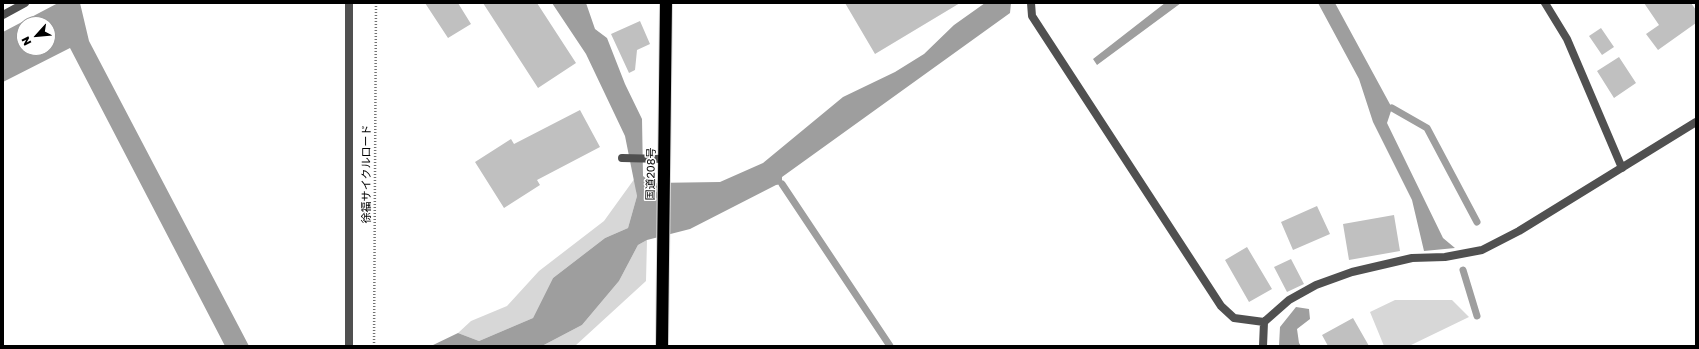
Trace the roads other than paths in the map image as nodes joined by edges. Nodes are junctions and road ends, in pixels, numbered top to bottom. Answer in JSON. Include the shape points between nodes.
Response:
{"nodes":[{"id":1,"x":25,"y":3,"type":"edge"},
{"id":2,"x":350,"y":3,"type":"edge"},
{"id":3,"x":666,"y":3,"type":"edge"},
{"id":4,"x":1032,"y":3,"type":"edge"},
{"id":5,"x":1545,"y":3,"type":"edge"},
{"id":6,"x":3,"y":15,"type":"edge"},
{"id":7,"x":1696,"y":122,"type":"edge"},
{"id":8,"x":622,"y":158,"type":"dead end"},
{"id":9,"x":664,"y":159,"type":"junction"},
{"id":10,"x":1622,"y":168,"type":"junction"},
{"id":11,"x":1264,"y":322,"type":"junction"},
{"id":12,"x":349,"y":346,"type":"edge"},
{"id":13,"x":662,"y":346,"type":"edge"},
{"id":14,"x":1263,"y":346,"type":"edge"}],
"edges":[{"from":1,"to":6,"type":"street"},
{"from":2,"to":12,"type":"street"},
{"from":3,"to":9,"type":"highway","name":"国道208号"},
{"from":4,"to":11,"type":"street","via":[[1032,16],[1221,306],[1234,318]]},
{"from":5,"to":10,"type":"street","via":[[1568,39]]},
{"from":7,"to":10,"type":"street"},
{"from":8,"to":9,"type":"street"},
{"from":9,"to":13,"type":"highway","name":"国道208号"},
{"from":10,"to":11,"type":"street","via":[[1519,231],[1482,250],[1445,257],[1412,258],[1352,272],[1316,285],[1289,300]]},
{"from":11,"to":14,"type":"street"}]}
